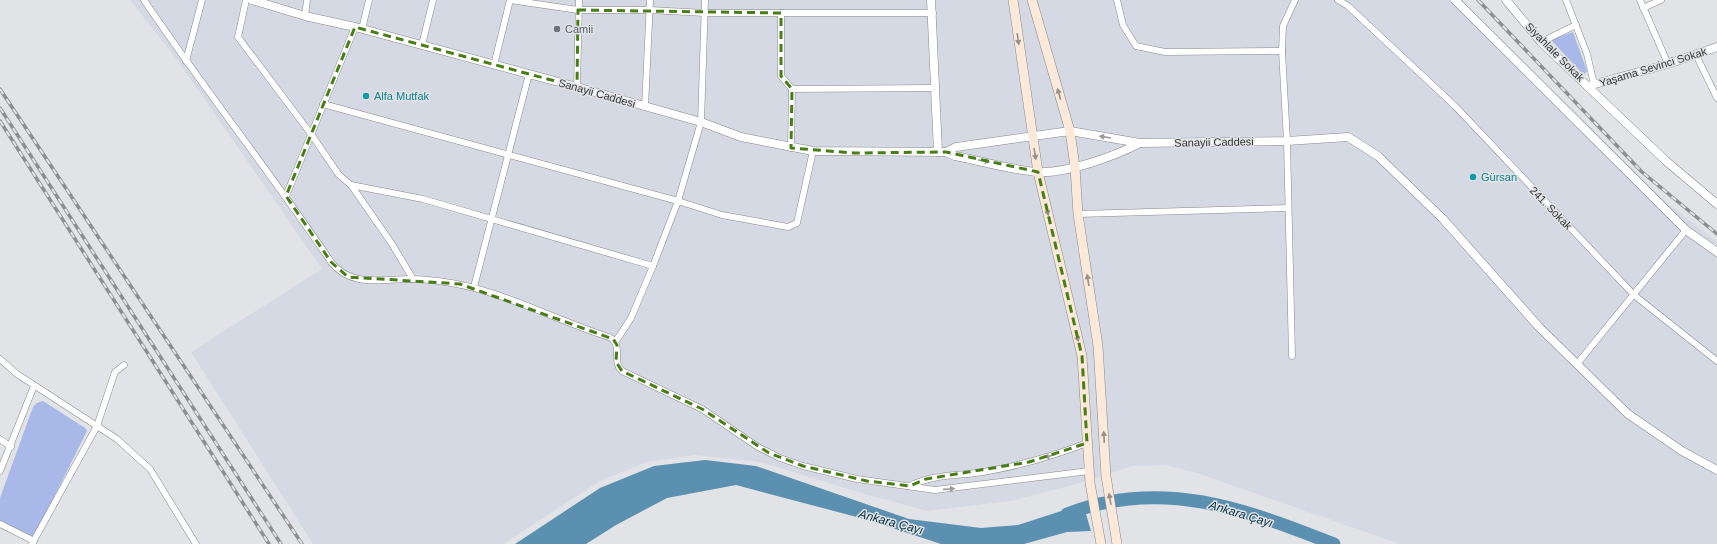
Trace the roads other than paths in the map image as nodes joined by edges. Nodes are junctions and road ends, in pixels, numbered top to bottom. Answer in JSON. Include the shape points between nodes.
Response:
{"nodes":[{"id":1,"x":144,"y":0,"type":"edge"},
{"id":2,"x":202,"y":0,"type":"edge"},
{"id":3,"x":246,"y":0,"type":"edge"},
{"id":4,"x":252,"y":0,"type":"edge"},
{"id":5,"x":307,"y":0,"type":"edge"},
{"id":6,"x":369,"y":0,"type":"edge"},
{"id":7,"x":433,"y":0,"type":"edge"},
{"id":8,"x":510,"y":0,"type":"edge"},
{"id":9,"x":579,"y":0,"type":"edge"},
{"id":10,"x":650,"y":0,"type":"edge"},
{"id":11,"x":705,"y":0,"type":"edge"},
{"id":12,"x":931,"y":0,"type":"edge"},
{"id":13,"x":1013,"y":0,"type":"edge"},
{"id":14,"x":1032,"y":0,"type":"edge"},
{"id":15,"x":1117,"y":0,"type":"edge"},
{"id":16,"x":1295,"y":0,"type":"edge"},
{"id":17,"x":1338,"y":0,"type":"edge"},
{"id":18,"x":1455,"y":0,"type":"edge"},
{"id":19,"x":1506,"y":0,"type":"edge"},
{"id":20,"x":1566,"y":0,"type":"edge"},
{"id":21,"x":1640,"y":0,"type":"edge"},
{"id":22,"x":1660,"y":0,"type":"edge"},
{"id":23,"x":1643,"y":8,"type":"junction"},
{"id":24,"x":578,"y":10,"type":"junction"},
{"id":25,"x":650,"y":10,"type":"junction"},
{"id":26,"x":705,"y":13,"type":"junction"},
{"id":27,"x":781,"y":13,"type":"junction"},
{"id":28,"x":933,"y":13,"type":"junction"},
{"id":29,"x":305,"y":16,"type":"junction"},
{"id":30,"x":1576,"y":26,"type":"junction"},
{"id":31,"x":358,"y":28,"type":"junction"},
{"id":32,"x":1541,"y":42,"type":"junction"},
{"id":33,"x":422,"y":45,"type":"junction"},
{"id":34,"x":1717,"y":47,"type":"edge"},
{"id":35,"x":1282,"y":51,"type":"junction"},
{"id":36,"x":1696,"y":56,"type":"junction"},
{"id":37,"x":186,"y":61,"type":"junction"},
{"id":38,"x":1668,"y":64,"type":"junction"},
{"id":39,"x":494,"y":65,"type":"junction"},
{"id":40,"x":529,"y":74,"type":"junction"},
{"id":41,"x":1591,"y":85,"type":"junction"},
{"id":42,"x":577,"y":87,"type":"junction"},
{"id":43,"x":935,"y":88,"type":"junction"},
{"id":44,"x":792,"y":89,"type":"junction"},
{"id":45,"x":1717,"y":98,"type":"edge"},
{"id":46,"x":323,"y":104,"type":"junction"},
{"id":47,"x":645,"y":107,"type":"junction"},
{"id":48,"x":701,"y":122,"type":"junction"},
{"id":49,"x":1070,"y":131,"type":"junction"},
{"id":50,"x":311,"y":134,"type":"junction"},
{"id":51,"x":1032,"y":135,"type":"junction"},
{"id":52,"x":1287,"y":141,"type":"junction"},
{"id":53,"x":1140,"y":143,"type":"junction"},
{"id":54,"x":791,"y":148,"type":"junction"},
{"id":55,"x":813,"y":151,"type":"junction"},
{"id":56,"x":942,"y":152,"type":"junction"},
{"id":57,"x":508,"y":156,"type":"junction"},
{"id":58,"x":1075,"y":167,"type":"junction"},
{"id":59,"x":1038,"y":172,"type":"junction"},
{"id":60,"x":351,"y":185,"type":"junction"},
{"id":61,"x":286,"y":196,"type":"junction"},
{"id":62,"x":678,"y":201,"type":"junction"},
{"id":63,"x":1717,"y":204,"type":"edge"},
{"id":64,"x":1288,"y":208,"type":"junction"},
{"id":65,"x":1078,"y":214,"type":"junction"},
{"id":66,"x":491,"y":220,"type":"junction"},
{"id":67,"x":1686,"y":230,"type":"junction"},
{"id":68,"x":1717,"y":252,"type":"edge"},
{"id":69,"x":653,"y":266,"type":"junction"},
{"id":70,"x":413,"y":279,"type":"junction"},
{"id":71,"x":474,"y":287,"type":"junction"},
{"id":72,"x":1634,"y":295,"type":"junction"},
{"id":73,"x":616,"y":341,"type":"junction"},
{"id":74,"x":1292,"y":356,"type":"dead end"},
{"id":75,"x":0,"y":359,"type":"edge"},
{"id":76,"x":1717,"y":361,"type":"edge"},
{"id":77,"x":1577,"y":364,"type":"junction"},
{"id":78,"x":124,"y":365,"type":"dead end"},
{"id":79,"x":34,"y":386,"type":"junction"},
{"id":80,"x":97,"y":426,"type":"junction"},
{"id":81,"x":0,"y":439,"type":"edge"},
{"id":82,"x":1087,"y":443,"type":"junction"},
{"id":83,"x":11,"y":447,"type":"junction"},
{"id":84,"x":1717,"y":470,"type":"edge"},
{"id":85,"x":0,"y":471,"type":"edge"},
{"id":86,"x":1089,"y":472,"type":"junction"},
{"id":87,"x":910,"y":486,"type":"junction"},
{"id":88,"x":0,"y":524,"type":"edge"},
{"id":89,"x":33,"y":542,"type":"edge"},
{"id":90,"x":196,"y":544,"type":"edge"},
{"id":91,"x":1101,"y":544,"type":"edge"},
{"id":92,"x":1117,"y":544,"type":"edge"}],
"edges":[{"from":1,"to":37,"type":"street"},
{"from":2,"to":37,"type":"street"},
{"from":3,"to":50,"type":"street","via":[[238,37]]},
{"from":4,"to":29,"type":"street","name":"Sanayii Caddesi"},
{"from":5,"to":29,"type":"street"},
{"from":6,"to":31,"type":"street"},
{"from":7,"to":33,"type":"street"},
{"from":8,"to":24,"type":"street"},
{"from":8,"to":39,"type":"street"},
{"from":9,"to":24,"type":"street"},
{"from":10,"to":25,"type":"street"},
{"from":11,"to":26,"type":"street"},
{"from":12,"to":28,"type":"street"},
{"from":13,"to":51,"type":"main road","one_way":true},
{"from":49,"to":14,"type":"main road","one_way":true},
{"from":15,"to":35,"type":"street","via":[[1124,25],[1136,46],[1165,52]]},
{"from":16,"to":35,"type":"street","via":[[1283,26]]},
{"from":17,"to":72,"type":"street","name":"241. Sokak","via":[[1348,6],[1455,106]]},
{"from":18,"to":67,"type":"street"},
{"from":19,"to":32,"type":"street","name":"Siyahlale Sokak"},
{"from":20,"to":30,"type":"street"},
{"from":21,"to":23,"type":"street"},
{"from":22,"to":23,"type":"street"},
{"from":23,"to":38,"type":"street"},
{"from":24,"to":25,"type":"street"},
{"from":24,"to":42,"type":"street"},
{"from":25,"to":26,"type":"street"},
{"from":25,"to":47,"type":"street"},
{"from":26,"to":27,"type":"street"},
{"from":26,"to":48,"type":"street"},
{"from":27,"to":28,"type":"street"},
{"from":27,"to":44,"type":"street","via":[[781,76]]},
{"from":28,"to":43,"type":"street"},
{"from":29,"to":31,"type":"street","name":"Sanayii Caddesi"},
{"from":30,"to":32,"type":"street"},
{"from":30,"to":41,"type":"street","via":[[1587,54]]},
{"from":31,"to":33,"type":"street","name":"Sanayii Caddesi"},
{"from":31,"to":46,"type":"street"},
{"from":32,"to":41,"type":"street","name":"Siyahlale Sokak"},
{"from":33,"to":39,"type":"street","name":"Sanayii Caddesi"},
{"from":34,"to":36,"type":"street","name":"Yaşama Sevinci Sokak"},
{"from":35,"to":52,"type":"street"},
{"from":36,"to":38,"type":"street","name":"Yaşama Sevinci Sokak"},
{"from":36,"to":45,"type":"street"},
{"from":37,"to":61,"type":"street"},
{"from":38,"to":41,"type":"street","name":"Yaşama Sevinci Sokak"},
{"from":39,"to":40,"type":"street","name":"Sanayii Caddesi"},
{"from":40,"to":42,"type":"street","name":"Sanayii Caddesi"},
{"from":40,"to":57,"type":"street"},
{"from":41,"to":63,"type":"street","name":"Siyahlale Sokak","via":[[1666,161]]},
{"from":42,"to":47,"type":"street","name":"Sanayii Caddesi"},
{"from":43,"to":44,"type":"street"},
{"from":43,"to":56,"type":"street"},
{"from":44,"to":54,"type":"street"},
{"from":46,"to":50,"type":"street"},
{"from":46,"to":57,"type":"street"},
{"from":47,"to":48,"type":"street","name":"Sanayii Caddesi"},
{"from":48,"to":54,"type":"street","name":"Sanayii Caddesi","via":[[741,138]]},
{"from":48,"to":62,"type":"street"},
{"from":49,"to":51,"type":"street","name":"Sanayii Caddesi"},
{"from":53,"to":49,"type":"street","name":"Sanayii Caddesi","one_way":true},
{"from":49,"to":58,"type":"main road"},
{"from":50,"to":60,"type":"street","via":[[339,175]]},
{"from":50,"to":61,"type":"street"},
{"from":51,"to":56,"type":"street","name":"Sanayii Caddesi","via":[[956,147]]},
{"from":51,"to":59,"type":"main road","one_way":true},
{"from":52,"to":53,"type":"street","name":"Sanayii Caddesi"},
{"from":52,"to":64,"type":"street"},
{"from":52,"to":77,"type":"street","name":"Sanayii Caddesi","via":[[1348,137],[1378,156],[1443,219],[1539,327]]},
{"from":53,"to":58,"type":"street","name":"Sanayii Caddesi"},
{"from":54,"to":55,"type":"street","name":"Sanayii Caddesi"},
{"from":55,"to":56,"type":"street","name":"Sanayii Caddesi"},
{"from":55,"to":62,"type":"street","via":[[797,223],[788,226],[722,215]]},
{"from":56,"to":59,"type":"street","name":"Sanayii Caddesi","one_way":true},
{"from":57,"to":62,"type":"street"},
{"from":57,"to":66,"type":"street"},
{"from":58,"to":59,"type":"street","name":"Sanayii Caddesi"},
{"from":58,"to":65,"type":"main road"},
{"from":59,"to":82,"type":"main road","one_way":true,"via":[[1082,356]]},
{"from":60,"to":66,"type":"street","via":[[423,198]]},
{"from":60,"to":70,"type":"street"},
{"from":61,"to":70,"type":"street","via":[[341,273],[377,280]]},
{"from":62,"to":69,"type":"street"},
{"from":64,"to":65,"type":"street"},
{"from":64,"to":74,"type":"street"},
{"from":92,"to":65,"type":"main road","one_way":true,"via":[[1106,476],[1098,346]]},
{"from":66,"to":69,"type":"street"},
{"from":66,"to":71,"type":"street"},
{"from":67,"to":68,"type":"street"},
{"from":67,"to":72,"type":"street"},
{"from":69,"to":73,"type":"street","via":[[631,318]]},
{"from":70,"to":71,"type":"street"},
{"from":71,"to":73,"type":"street"},
{"from":72,"to":76,"type":"street","name":"241. Sokak"},
{"from":72,"to":77,"type":"street"},
{"from":73,"to":87,"type":"street","via":[[616,362],[622,372],[702,410],[769,453],[803,466],[857,479]]},
{"from":75,"to":79,"type":"street"},
{"from":77,"to":84,"type":"street","name":"Sanayii Caddesi","via":[[1628,414],[1682,451]]},
{"from":78,"to":80,"type":"street","via":[[115,372]]},
{"from":79,"to":80,"type":"street"},
{"from":79,"to":83,"type":"street"},
{"from":80,"to":89,"type":"street"},
{"from":80,"to":90,"type":"street","via":[[117,439],[150,469]]},
{"from":81,"to":83,"type":"street"},
{"from":82,"to":86,"type":"main road"},
{"from":82,"to":87,"type":"street","one_way":true,"via":[[1029,462],[984,472],[926,479]]},
{"from":83,"to":85,"type":"street"},
{"from":87,"to":86,"type":"street","one_way":true,"via":[[935,490],[951,489]]},
{"from":86,"to":91,"type":"main road"},
{"from":88,"to":89,"type":"street"}]}
